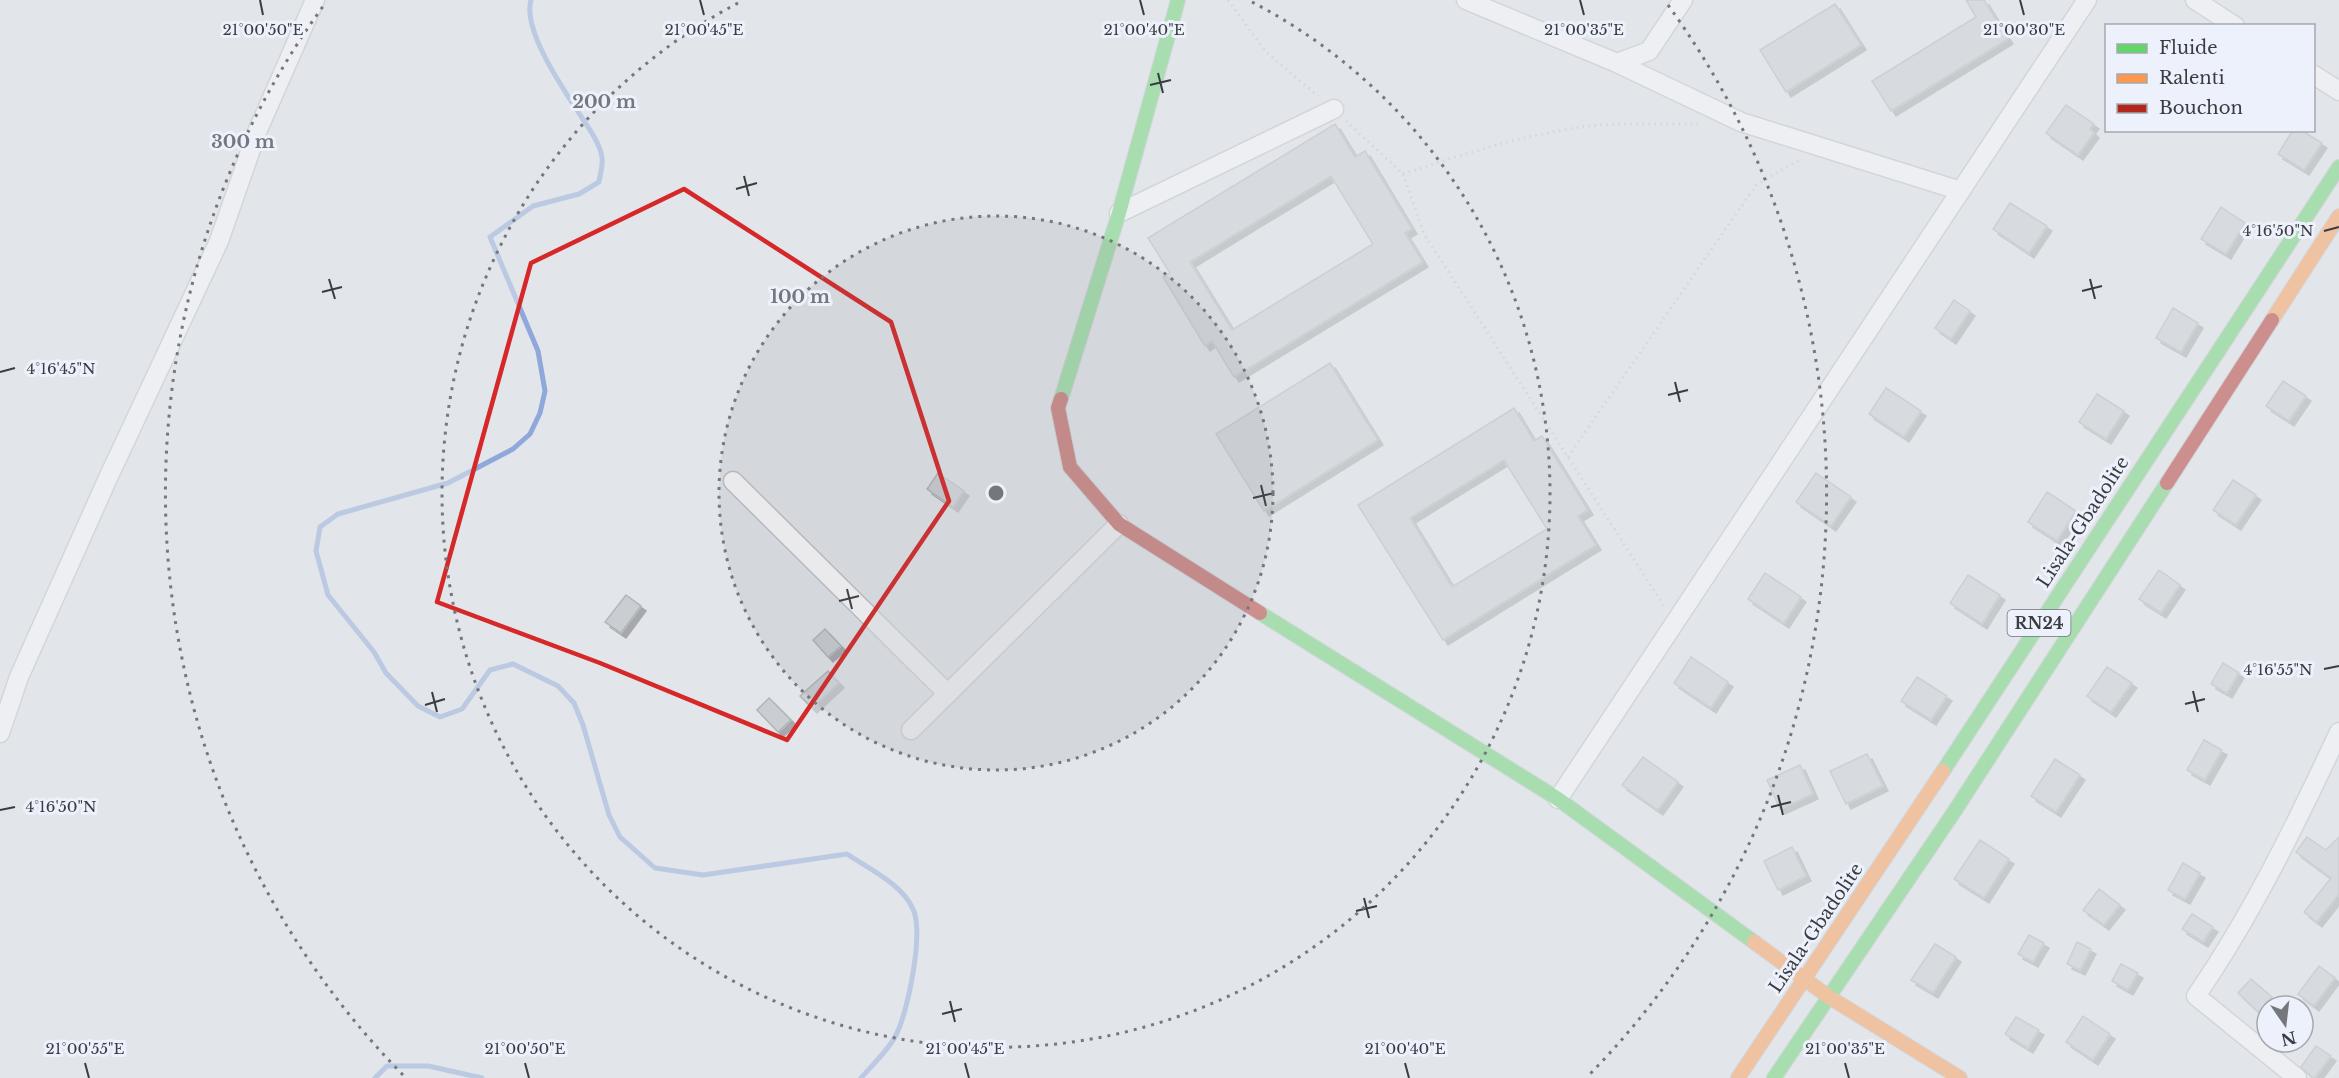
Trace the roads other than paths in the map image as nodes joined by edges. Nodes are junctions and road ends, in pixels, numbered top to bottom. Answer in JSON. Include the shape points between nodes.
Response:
{"nodes":[{"id":1,"x":315,"y":0,"type":"edge"},
{"id":2,"x":1178,"y":0,"type":"edge"},
{"id":3,"x":1466,"y":0,"type":"edge"},
{"id":4,"x":1683,"y":0,"type":"edge"},
{"id":5,"x":2088,"y":0,"type":"edge"},
{"id":6,"x":2195,"y":0,"type":"edge"},
{"id":7,"x":2232,"y":24,"type":"edge"},
{"id":8,"x":1617,"y":63,"type":"junction"},
{"id":9,"x":2315,"y":76,"type":"edge"},
{"id":10,"x":2339,"y":91,"type":"edge"},
{"id":11,"x":1334,"y":109,"type":"road end"},
{"id":12,"x":2339,"y":166,"type":"edge"},
{"id":13,"x":1961,"y":191,"type":"junction"},
{"id":14,"x":2310,"y":210,"type":"junction"},
{"id":15,"x":1119,"y":213,"type":"junction"},
{"id":16,"x":2337,"y":223,"type":"edge"},
{"id":17,"x":733,"y":481,"type":"dead end"},
{"id":18,"x":1119,"y":524,"type":"junction"},
{"id":19,"x":948,"y":694,"type":"junction"},
{"id":20,"x":911,"y":730,"type":"dead end"},
{"id":21,"x":2339,"y":732,"type":"edge"},
{"id":22,"x":0,"y":733,"type":"edge"},
{"id":23,"x":1558,"y":799,"type":"junction"},
{"id":24,"x":1803,"y":978,"type":"junction"},
{"id":25,"x":1829,"y":997,"type":"junction"},
{"id":26,"x":1738,"y":1078,"type":"edge"},
{"id":27,"x":1774,"y":1078,"type":"edge"},
{"id":28,"x":1960,"y":1078,"type":"edge"},
{"id":29,"x":2297,"y":1078,"type":"edge"}],
"edges":[{"from":1,"to":22,"type":"street","via":[[257,132],[219,241],[19,677]]},
{"from":2,"to":15,"type":"main road"},
{"from":3,"to":8,"type":"street"},
{"from":4,"to":8,"type":"street","via":[[1649,51]]},
{"from":5,"to":13,"type":"street"},
{"from":6,"to":7,"type":"street"},
{"from":8,"to":13,"type":"street","via":[[1741,122]]},
{"from":9,"to":10,"type":"street"},
{"from":11,"to":15,"type":"street"},
{"from":12,"to":14,"type":"main road","name":"Lisala-Gbadolite","number":"RN24"},
{"from":13,"to":23,"type":"street"},
{"from":14,"to":16,"type":"main road"},
{"from":14,"to":24,"type":"main road","name":"Lisala-Gbadolite","number":"RN24"},
{"from":15,"to":18,"type":"main road","via":[[1058,408],[1070,467]]},
{"from":16,"to":25,"type":"main road","number":"RN24"},
{"from":17,"to":19,"type":"street"},
{"from":18,"to":19,"type":"street"},
{"from":18,"to":23,"type":"main road"},
{"from":19,"to":20,"type":"street"},
{"from":21,"to":29,"type":"street","via":[[2286,846],[2196,996]]},
{"from":23,"to":24,"type":"main road"},
{"from":24,"to":25,"type":"main road"},
{"from":24,"to":26,"type":"main road","name":"Lisala-Gbadolite","number":"RN24"},
{"from":25,"to":27,"type":"main road","number":"RN24"},
{"from":25,"to":28,"type":"main road"}]}
